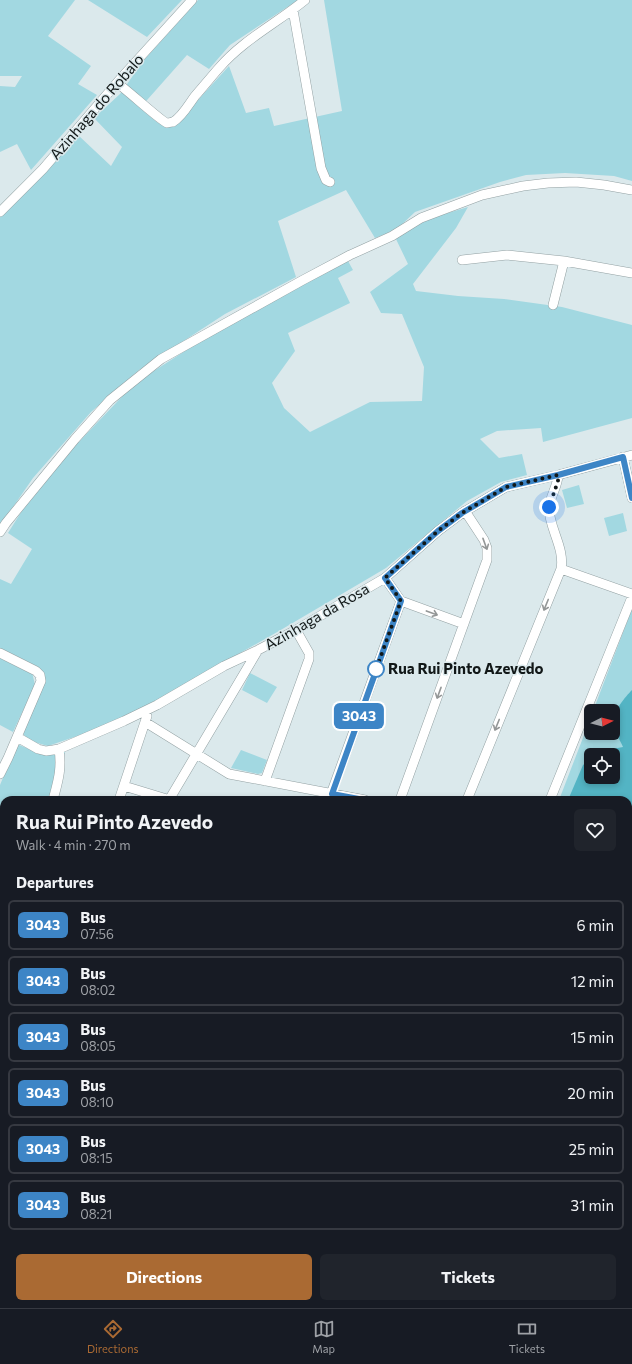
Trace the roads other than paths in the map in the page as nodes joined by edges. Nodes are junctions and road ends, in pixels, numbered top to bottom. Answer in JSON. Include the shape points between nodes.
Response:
{"nodes":[{"id":1,"x":192,"y":0,"type":"edge"},
{"id":2,"x":305,"y":0,"type":"edge"},
{"id":3,"x":293,"y":10,"type":"junction"},
{"id":4,"x":117,"y":82,"type":"junction"},
{"id":5,"x":330,"y":182,"type":"dead end"},
{"id":6,"x":632,"y":190,"type":"edge"},
{"id":7,"x":0,"y":212,"type":"edge"},
{"id":8,"x":462,"y":260,"type":"dead end"},
{"id":9,"x":564,"y":261,"type":"junction"},
{"id":10,"x":632,"y":273,"type":"edge"},
{"id":11,"x":553,"y":304,"type":"dead end"},
{"id":12,"x":627,"y":456,"type":"edge"},
{"id":13,"x":558,"y":475,"type":"junction"},
{"id":14,"x":632,"y":498,"type":"edge"},
{"id":15,"x":465,"y":511,"type":"junction"},
{"id":16,"x":0,"y":532,"type":"edge"},
{"id":17,"x":561,"y":569,"type":"junction"},
{"id":18,"x":385,"y":578,"type":"junction"},
{"id":19,"x":632,"y":594,"type":"edge"},
{"id":20,"x":632,"y":597,"type":"edge"},
{"id":21,"x":401,"y":601,"type":"junction"},
{"id":22,"x":464,"y":624,"type":"junction"},
{"id":23,"x":296,"y":630,"type":"junction"},
{"id":24,"x":258,"y":650,"type":"junction"},
{"id":25,"x":0,"y":654,"type":"edge"},
{"id":26,"x":149,"y":709,"type":"junction"},
{"id":27,"x":145,"y":722,"type":"junction"},
{"id":28,"x":17,"y":737,"type":"junction"},
{"id":29,"x":59,"y":749,"type":"junction"},
{"id":30,"x":197,"y":754,"type":"junction"},
{"id":31,"x":0,"y":774,"type":"edge"},
{"id":32,"x":265,"y":781,"type":"junction"},
{"id":33,"x":124,"y":786,"type":"junction"},
{"id":34,"x":332,"y":794,"type":"junction"},
{"id":35,"x":54,"y":796,"type":"edge"},
{"id":36,"x":120,"y":796,"type":"edge"},
{"id":37,"x":157,"y":796,"type":"edge"},
{"id":38,"x":172,"y":796,"type":"edge"},
{"id":39,"x":343,"y":796,"type":"edge"},
{"id":40,"x":401,"y":796,"type":"edge"},
{"id":41,"x":469,"y":796,"type":"edge"},
{"id":42,"x":552,"y":796,"type":"edge"}],
"edges":[{"from":1,"to":4,"type":"street","name":"Azinhaga do Robalo"},
{"from":2,"to":3,"type":"street"},
{"from":3,"to":4,"type":"street","via":[[253,37],[220,66],[173,122],[160,120]]},
{"from":3,"to":5,"type":"street","via":[[321,168],[326,180]]},
{"from":4,"to":7,"type":"street","name":"Azinhaga do Robalo","via":[[43,169]]},
{"from":6,"to":16,"type":"street","via":[[576,182],[523,186],[482,195],[421,218],[392,236],[302,280],[161,360],[110,400]]},
{"from":8,"to":9,"type":"street","via":[[508,255]]},
{"from":9,"to":10,"type":"street"},
{"from":9,"to":11,"type":"street"},
{"from":12,"to":13,"type":"street","name":"Azinhaga da Rosa"},
{"from":12,"to":14,"type":"street"},
{"from":13,"to":15,"type":"street","name":"Azinhaga da Rosa","via":[[506,487]]},
{"from":13,"to":17,"type":"street","via":[[549,507]]},
{"from":15,"to":18,"type":"street","name":"Azinhaga da Rosa","via":[[438,531]]},
{"from":15,"to":22,"type":"street","one_way":true,"via":[[484,540],[487,560]]},
{"from":17,"to":19,"type":"street"},
{"from":17,"to":41,"type":"street","one_way":true},
{"from":18,"to":21,"type":"street"},
{"from":18,"to":23,"type":"street","name":"Azinhaga da Rosa"},
{"from":20,"to":42,"type":"street"},
{"from":21,"to":22,"type":"street","one_way":true},
{"from":21,"to":34,"type":"street"},
{"from":22,"to":40,"type":"street","one_way":true},
{"from":23,"to":24,"type":"street","name":"Azinhaga da Rosa"},
{"from":23,"to":32,"type":"street","via":[[309,653],[309,659]]},
{"from":24,"to":26,"type":"street","name":"Azinhaga da Rosa","via":[[224,666]]},
{"from":24,"to":30,"type":"street"},
{"from":25,"to":28,"type":"street","via":[[40,675],[41,682]]},
{"from":26,"to":27,"type":"street"},
{"from":26,"to":29,"type":"street","name":"Azinhaga da Rosa"},
{"from":27,"to":30,"type":"street"},
{"from":27,"to":33,"type":"street"},
{"from":28,"to":29,"type":"street","name":"Azinhaga da Rosa","via":[[38,749]]},
{"from":28,"to":31,"type":"street"},
{"from":29,"to":35,"type":"street","via":[[60,775]]},
{"from":30,"to":32,"type":"street","via":[[229,774]]},
{"from":30,"to":38,"type":"street"},
{"from":32,"to":34,"type":"street"},
{"from":33,"to":36,"type":"street"},
{"from":33,"to":37,"type":"street"},
{"from":34,"to":39,"type":"street"}]}
